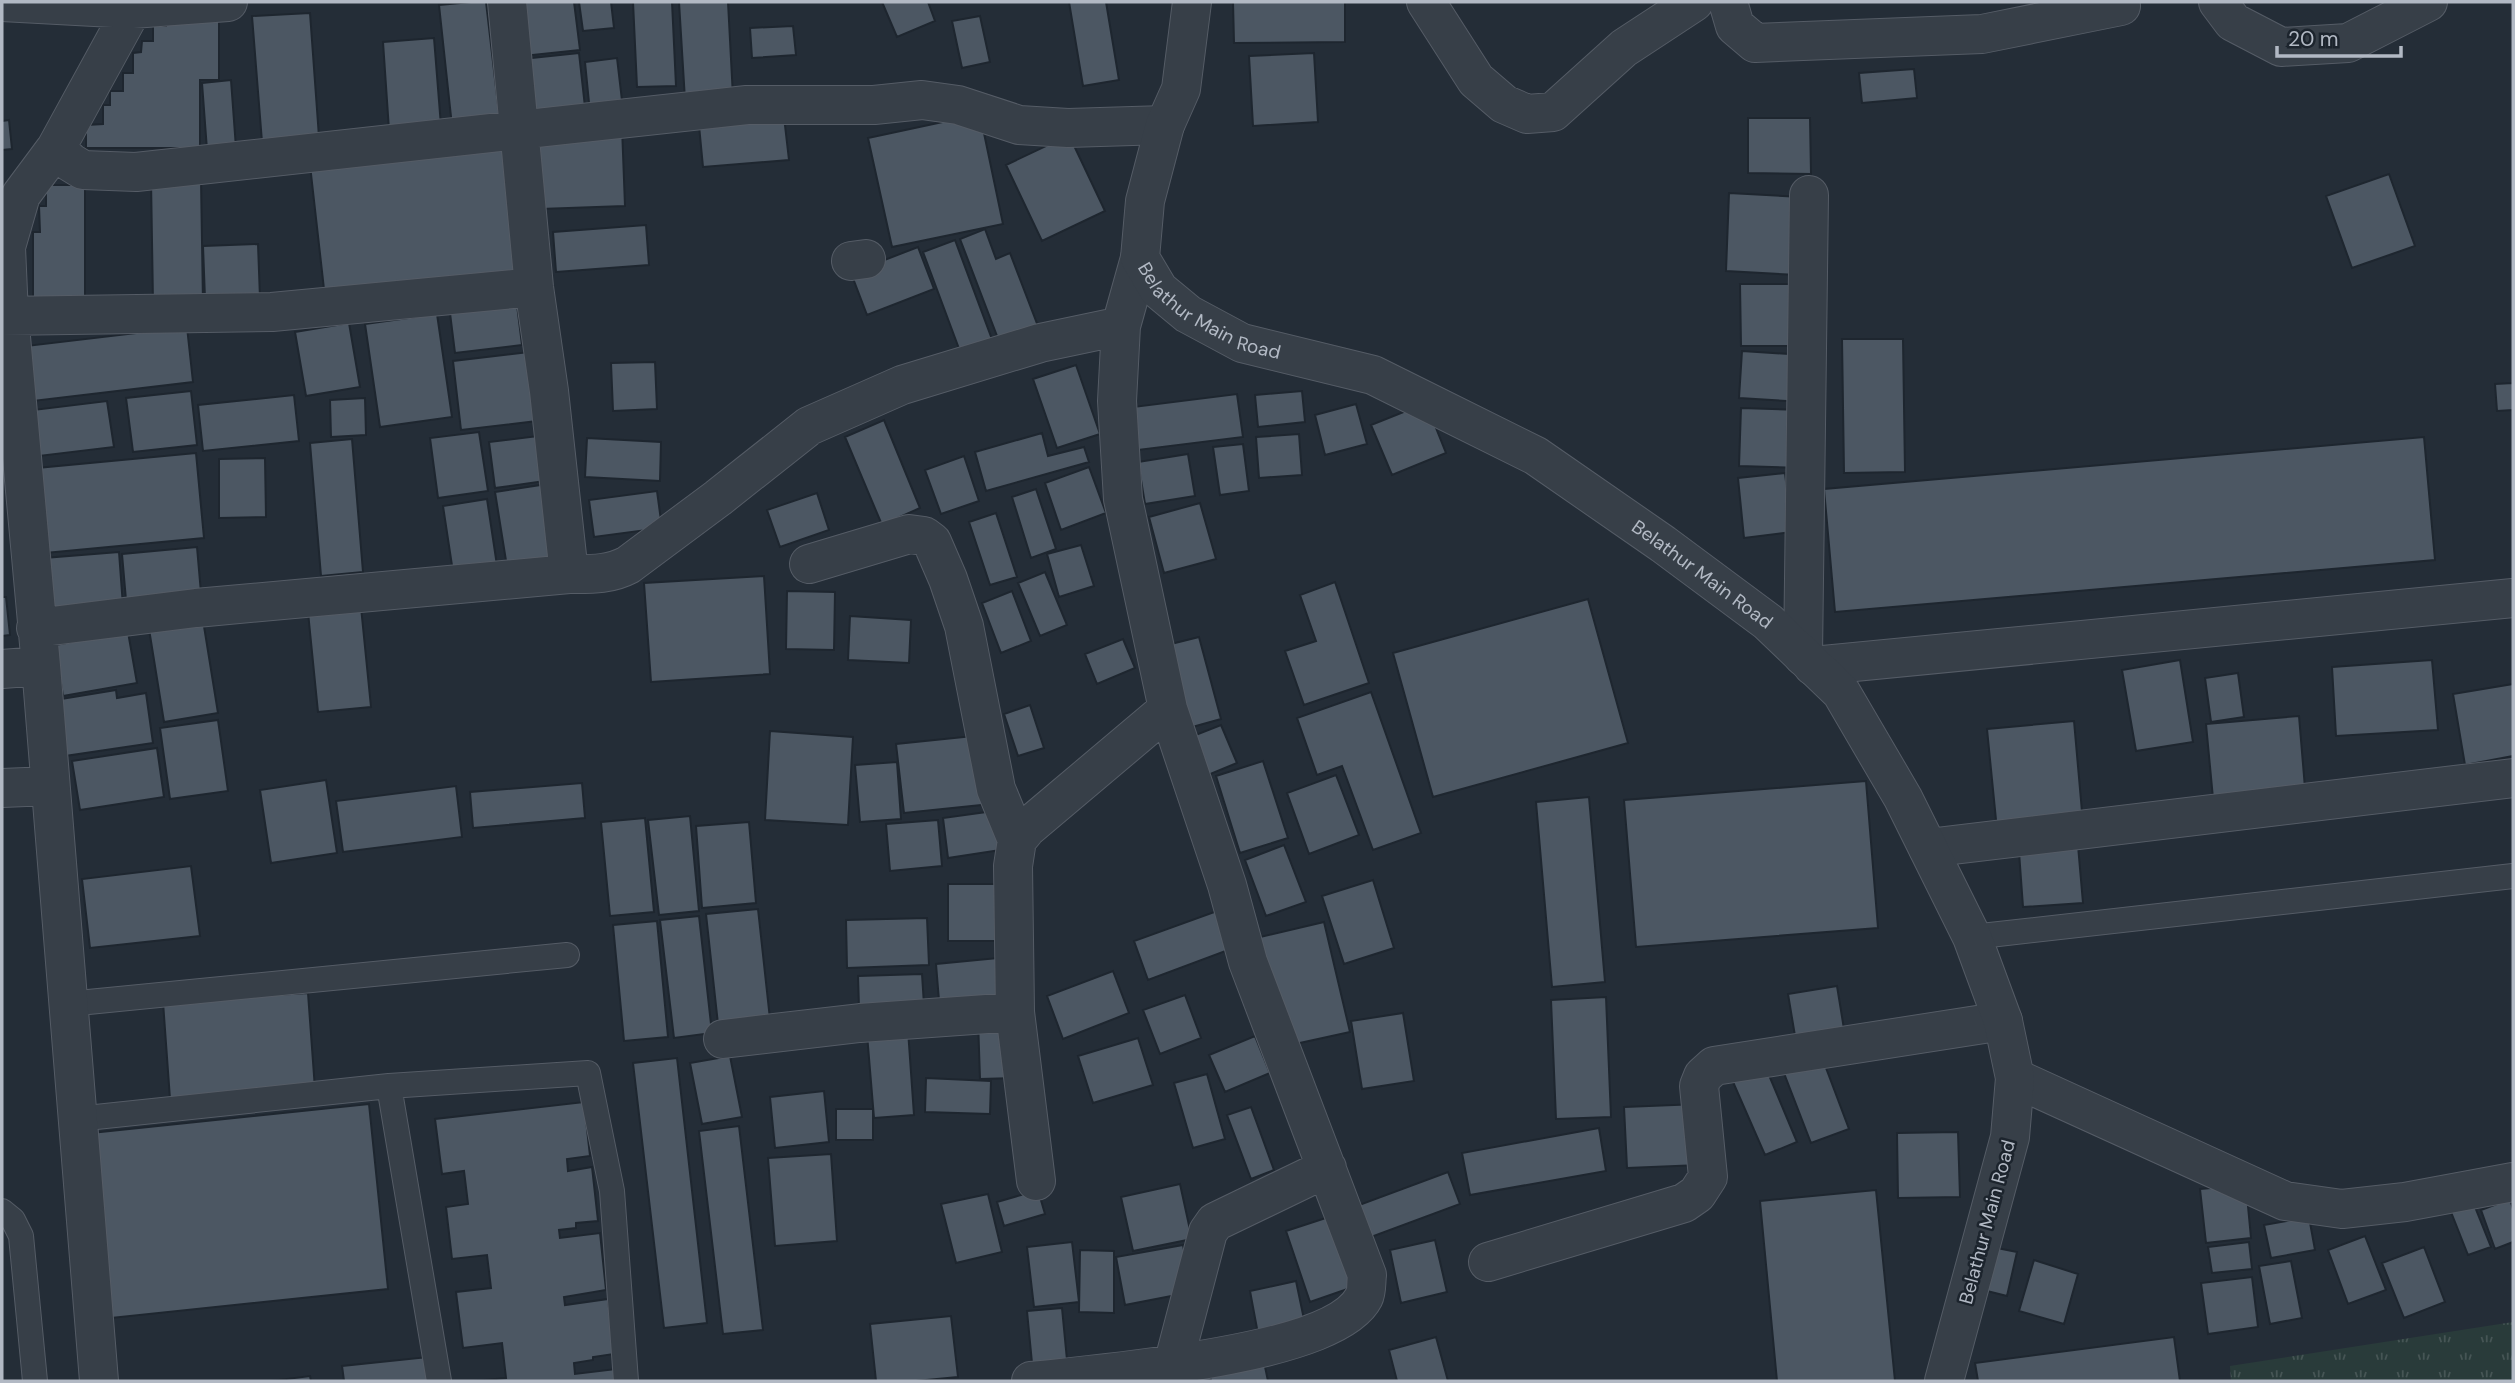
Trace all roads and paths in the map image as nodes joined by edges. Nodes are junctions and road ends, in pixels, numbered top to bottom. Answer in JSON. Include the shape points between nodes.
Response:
{"nodes":[{"id":1,"x":2,"y":2,"type":"edge"},
{"id":2,"x":228,"y":2,"type":"edge"},
{"id":3,"x":507,"y":2,"type":"edge"},
{"id":4,"x":1192,"y":2,"type":"edge"},
{"id":5,"x":1426,"y":2,"type":"edge"},
{"id":6,"x":1694,"y":2,"type":"edge"},
{"id":7,"x":1728,"y":2,"type":"edge"},
{"id":8,"x":2218,"y":2,"type":"edge"},
{"id":9,"x":2428,"y":2,"type":"edge"},
{"id":10,"x":2125,"y":3,"type":"edge"},
{"id":11,"x":134,"y":5,"type":"edge"},
{"id":12,"x":1164,"y":125,"type":"junction"},
{"id":13,"x":517,"y":131,"type":"junction"},
{"id":14,"x":56,"y":148,"type":"junction"},
{"id":15,"x":11,"y":190,"type":"edge"},
{"id":16,"x":1809,"y":195,"type":"dead end"},
{"id":17,"x":1139,"y":258,"type":"junction"},
{"id":18,"x":534,"y":287,"type":"junction"},
{"id":19,"x":5,"y":315,"type":"edge"},
{"id":20,"x":1121,"y":326,"type":"junction"},
{"id":21,"x":809,"y":564,"type":"dead end"},
{"id":22,"x":569,"y":574,"type":"junction"},
{"id":23,"x":2513,"y":598,"type":"edge"},
{"id":24,"x":36,"y":628,"type":"junction"},
{"id":25,"x":1808,"y":661,"type":"junction"},
{"id":26,"x":41,"y":666,"type":"junction"},
{"id":27,"x":2,"y":669,"type":"edge"},
{"id":28,"x":1168,"y":709,"type":"junction"},
{"id":29,"x":2513,"y":778,"type":"edge"},
{"id":30,"x":50,"y":786,"type":"junction"},
{"id":31,"x":2,"y":788,"type":"edge"},
{"id":32,"x":1017,"y":840,"type":"junction"},
{"id":33,"x":1928,"y":848,"type":"junction"},
{"id":34,"x":2513,"y":876,"type":"edge"},
{"id":35,"x":1972,"y":937,"type":"junction"},
{"id":36,"x":567,"y":955,"type":"dead end"},
{"id":37,"x":68,"y":1004,"type":"junction"},
{"id":38,"x":1015,"y":1012,"type":"junction"},
{"id":39,"x":2003,"y":1021,"type":"junction"},
{"id":40,"x":723,"y":1039,"type":"dead end"},
{"id":41,"x":2015,"y":1078,"type":"junction"},
{"id":42,"x":389,"y":1086,"type":"junction"},
{"id":43,"x":77,"y":1119,"type":"junction"},
{"id":44,"x":1327,"y":1168,"type":"junction"},
{"id":45,"x":1036,"y":1181,"type":"dead end"},
{"id":46,"x":2513,"y":1182,"type":"edge"},
{"id":47,"x":2,"y":1210,"type":"edge"},
{"id":48,"x":1488,"y":1262,"type":"dead end"},
{"id":49,"x":1172,"y":1365,"type":"junction"},
{"id":50,"x":35,"y":1381,"type":"edge"},
{"id":51,"x":99,"y":1381,"type":"edge"},
{"id":52,"x":439,"y":1381,"type":"edge"},
{"id":53,"x":626,"y":1381,"type":"edge"},
{"id":54,"x":1031,"y":1381,"type":"edge"},
{"id":55,"x":1944,"y":1381,"type":"edge"}],
"edges":[{"from":1,"to":11,"type":"street"},
{"from":2,"to":11,"type":"street"},
{"from":3,"to":13,"type":"street"},
{"from":4,"to":12,"type":"street","name":"Belathur Main Road","via":[[1181,89]]},
{"from":5,"to":6,"type":"street","via":[[1476,80],[1504,104],[1527,114],[1553,112],[1624,48]]},
{"from":7,"to":10,"type":"street","via":[[1735,26],[1755,43],[1982,34]]},
{"from":8,"to":9,"type":"street","via":[[2233,22],[2281,47],[2348,43]]},
{"from":11,"to":14,"type":"street"},
{"from":12,"to":13,"type":"street","via":[[1019,125],[958,105],[922,100],[874,105],[747,104]]},
{"from":12,"to":17,"type":"street","name":"Belathur Main Road","via":[[1145,201]]},
{"from":13,"to":14,"type":"street","via":[[136,172],[83,170]]},
{"from":13,"to":18,"type":"street"},
{"from":14,"to":15,"type":"street"},
{"from":15,"to":19,"type":"street"},
{"from":16,"to":25,"type":"street"},
{"from":17,"to":20,"type":"street"},
{"from":17,"to":25,"type":"street","name":"Belathur Main Road","via":[[1159,290],[1188,314],[1242,343],[1373,375],[1536,456],[1768,622]]},
{"from":18,"to":19,"type":"street","via":[[272,312]]},
{"from":18,"to":22,"type":"street"},
{"from":19,"to":24,"type":"street"},
{"from":20,"to":22,"type":"street","via":[[1040,343],[902,385],[809,426],[628,565],[604,574]]},
{"from":20,"to":28,"type":"street","via":[[1117,401],[1123,499]]},
{"from":21,"to":32,"type":"street","via":[[909,534],[932,542],[964,626],[996,789]]},
{"from":22,"to":24,"type":"street","via":[[197,608]]},
{"from":23,"to":25,"type":"street"},
{"from":24,"to":26,"type":"street"},
{"from":25,"to":33,"type":"street","name":"Belathur Main Road","via":[[1841,692]]},
{"from":26,"to":27,"type":"street"},
{"from":26,"to":30,"type":"street"},
{"from":28,"to":32,"type":"street"},
{"from":28,"to":44,"type":"street","via":[[1248,962]]},
{"from":29,"to":33,"type":"street"},
{"from":30,"to":31,"type":"street"},
{"from":30,"to":37,"type":"street"},
{"from":32,"to":38,"type":"street","via":[[1013,866]]},
{"from":33,"to":35,"type":"street","name":"Belathur Main Road"},
{"from":34,"to":35,"type":"lane"},
{"from":35,"to":39,"type":"street","name":"Belathur Main Road"},
{"from":36,"to":37,"type":"lane"},
{"from":37,"to":43,"type":"street"},
{"from":38,"to":40,"type":"street"},
{"from":38,"to":45,"type":"street"},
{"from":39,"to":41,"type":"street","name":"Belathur Main Road"},
{"from":39,"to":48,"type":"street","via":[[1714,1066],[1699,1086],[1708,1177],[1697,1194],[1684,1203]]},
{"from":41,"to":46,"type":"street","via":[[2285,1201],[2342,1209]]},
{"from":41,"to":55,"type":"street","name":"Belathur Main Road","via":[[2011,1137]]},
{"from":42,"to":43,"type":"lane"},
{"from":42,"to":52,"type":"lane"},
{"from":42,"to":53,"type":"lane","via":[[588,1073],[612,1191]]},
{"from":43,"to":51,"type":"street"},
{"from":44,"to":49,"type":"street","via":[[1215,1222],[1208,1232]]},
{"from":44,"to":49,"type":"street","via":[[1367,1275],[1365,1296],[1327,1326],[1258,1351]]},
{"from":47,"to":50,"type":"lane","via":[[20,1236]]},
{"from":49,"to":54,"type":"street"}]}
